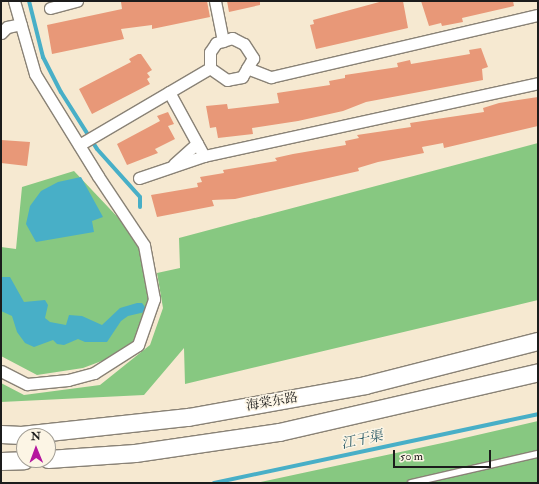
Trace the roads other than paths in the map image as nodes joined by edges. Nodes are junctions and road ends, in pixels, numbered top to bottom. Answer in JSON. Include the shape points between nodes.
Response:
{"nodes":[{"id":1,"x":14,"y":1,"type":"edge"},
{"id":2,"x":77,"y":1,"type":"edge"},
{"id":3,"x":215,"y":1,"type":"edge"},
{"id":4,"x":50,"y":8,"type":"dead end"},
{"id":5,"x":538,"y":15,"type":"edge"},
{"id":6,"x":21,"y":24,"type":"junction"},
{"id":7,"x":1,"y":33,"type":"edge"},
{"id":8,"x":223,"y":41,"type":"junction"},
{"id":9,"x":210,"y":68,"type":"junction"},
{"id":10,"x":247,"y":68,"type":"junction"},
{"id":11,"x":538,"y":83,"type":"edge"},
{"id":12,"x":169,"y":92,"type":"junction"},
{"id":13,"x":197,"y":143,"type":"junction"},
{"id":14,"x":79,"y":145,"type":"junction"},
{"id":15,"x":204,"y":156,"type":"junction"},
{"id":16,"x":171,"y":167,"type":"junction"},
{"id":17,"x":139,"y":178,"type":"dead end"},
{"id":18,"x":538,"y":341,"type":"edge"},
{"id":19,"x":1,"y":371,"type":"edge"},
{"id":20,"x":538,"y":372,"type":"edge"},
{"id":21,"x":1,"y":434,"type":"edge"},
{"id":22,"x":538,"y":454,"type":"edge"},
{"id":23,"x":56,"y":458,"type":"edge"},
{"id":24,"x":16,"y":460,"type":"edge"},
{"id":25,"x":1,"y":461,"type":"edge"},
{"id":26,"x":412,"y":483,"type":"edge"}],
"edges":[{"from":1,"to":6,"type":"street"},
{"from":2,"to":4,"type":"street"},
{"from":3,"to":8,"type":"street"},
{"from":5,"to":10,"type":"street","via":[[271,78]]},
{"from":6,"to":7,"type":"street","via":[[7,27]]},
{"from":6,"to":14,"type":"street","via":[[35,74]]},
{"from":8,"to":9,"type":"street","via":[[216,43],[210,52]]},
{"from":8,"to":10,"type":"street","via":[[232,38],[244,44],[253,58]]},
{"from":9,"to":10,"type":"street","via":[[227,80],[242,77]]},
{"from":9,"to":12,"type":"street"},
{"from":11,"to":15,"type":"street"},
{"from":12,"to":13,"type":"street"},
{"from":12,"to":14,"type":"street"},
{"from":13,"to":15,"type":"street"},
{"from":13,"to":16,"type":"street"},
{"from":14,"to":19,"type":"street","via":[[144,245],[154,299],[150,312],[138,346],[94,373],[68,380],[27,384]]},
{"from":15,"to":16,"type":"street"},
{"from":16,"to":17,"type":"street"},
{"from":18,"to":21,"type":"main road","name":"海棠东路","via":[[365,384],[188,417],[21,435]]},
{"from":20,"to":23,"type":"main road","via":[[279,432],[135,453]]},
{"from":22,"to":26,"type":"lane"},
{"from":24,"to":25,"type":"main road"}]}
